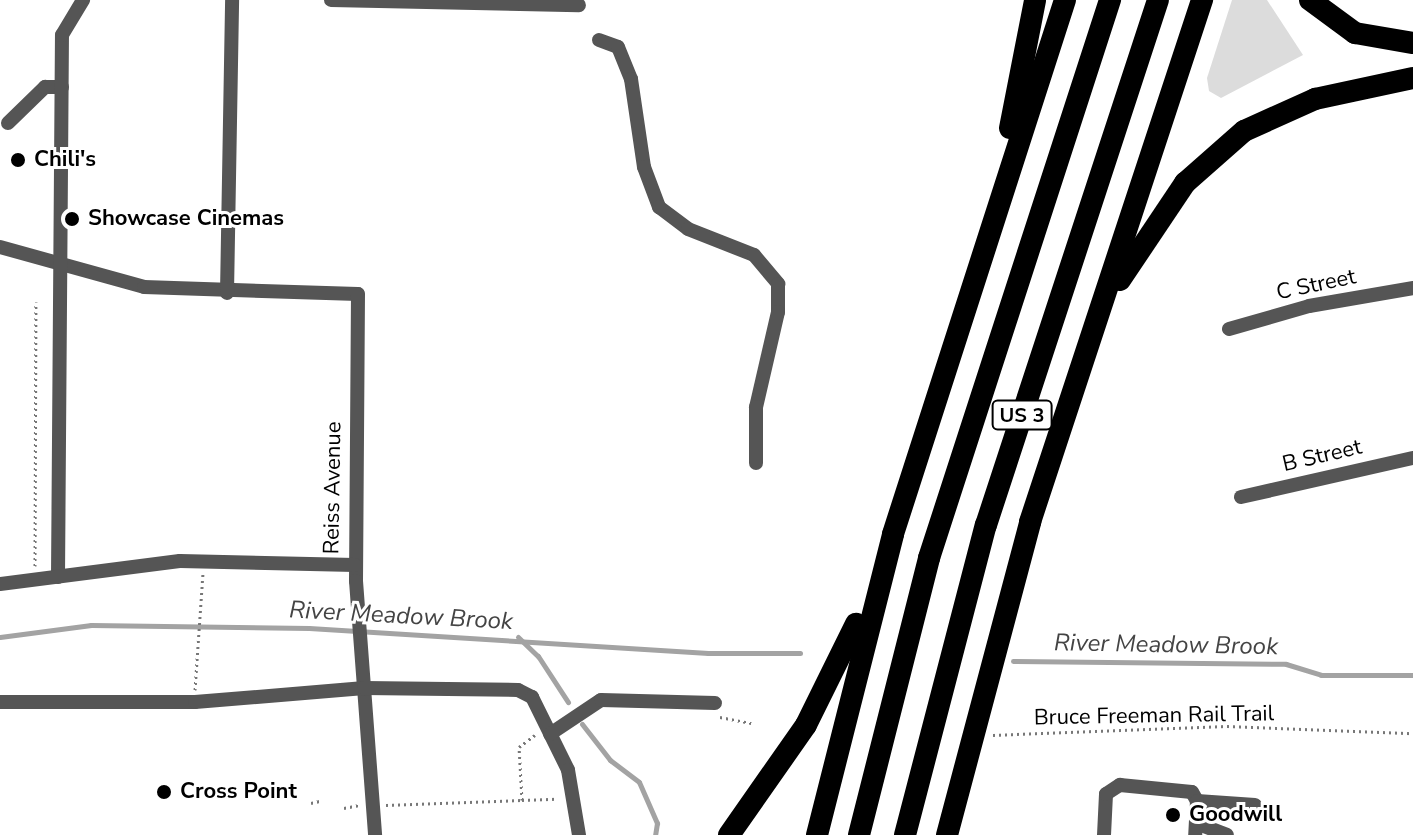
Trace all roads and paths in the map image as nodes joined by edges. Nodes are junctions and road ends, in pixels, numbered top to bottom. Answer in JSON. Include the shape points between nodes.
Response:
{"nodes":[{"id":1,"x":83,"y":0,"type":"edge"},
{"id":2,"x":232,"y":0,"type":"edge"},
{"id":3,"x":331,"y":0,"type":"edge"},
{"id":4,"x":1035,"y":0,"type":"edge"},
{"id":5,"x":1065,"y":0,"type":"edge"},
{"id":6,"x":1110,"y":0,"type":"edge"},
{"id":7,"x":1158,"y":0,"type":"edge"},
{"id":8,"x":1202,"y":0,"type":"edge"},
{"id":9,"x":1310,"y":0,"type":"edge"},
{"id":10,"x":547,"y":2,"type":"edge"},
{"id":11,"x":579,"y":5,"type":"dead end"},
{"id":12,"x":599,"y":40,"type":"dead end"},
{"id":13,"x":1413,"y":43,"type":"edge"},
{"id":14,"x":1413,"y":78,"type":"edge"},
{"id":15,"x":62,"y":87,"type":"junction"},
{"id":16,"x":8,"y":123,"type":"dead end"},
{"id":17,"x":0,"y":247,"type":"edge"},
{"id":18,"x":60,"y":261,"type":"junction"},
{"id":19,"x":976,"y":275,"type":"junction"},
{"id":20,"x":1413,"y":288,"type":"edge"},
{"id":21,"x":227,"y":293,"type":"junction"},
{"id":22,"x":36,"y":302,"type":"dead end"},
{"id":23,"x":1229,"y":329,"type":"dead end"},
{"id":24,"x":1082,"y":365,"type":"junction"},
{"id":25,"x":1413,"y":458,"type":"edge"},
{"id":26,"x":756,"y":463,"type":"dead end"},
{"id":27,"x":1241,"y":497,"type":"dead end"},
{"id":28,"x":893,"y":534,"type":"junction"},
{"id":29,"x":205,"y":561,"type":"junction"},
{"id":30,"x":355,"y":565,"type":"junction"},
{"id":31,"x":35,"y":570,"type":"dead end"},
{"id":32,"x":58,"y":577,"type":"junction"},
{"id":33,"x":0,"y":584,"type":"edge"},
{"id":34,"x":364,"y":688,"type":"junction"},
{"id":35,"x":195,"y":693,"type":"dead end"},
{"id":36,"x":0,"y":702,"type":"edge"},
{"id":37,"x":715,"y":703,"type":"dead end"},
{"id":38,"x":548,"y":730,"type":"junction"},
{"id":39,"x":1413,"y":733,"type":"edge"},
{"id":40,"x":992,"y":735,"type":"dead end"},
{"id":41,"x":557,"y":799,"type":"dead end"},
{"id":42,"x":522,"y":800,"type":"junction"},
{"id":43,"x":320,"y":801,"type":"dead end"},
{"id":44,"x":1197,"y":801,"type":"junction"},
{"id":45,"x":311,"y":803,"type":"dead end"},
{"id":46,"x":357,"y":804,"type":"dead end"},
{"id":47,"x":386,"y":805,"type":"dead end"},
{"id":48,"x":1255,"y":805,"type":"dead end"},
{"id":49,"x":344,"y":808,"type":"dead end"},
{"id":50,"x":1196,"y":829,"type":"edge"},
{"id":51,"x":375,"y":835,"type":"edge"},
{"id":52,"x":579,"y":835,"type":"edge"},
{"id":53,"x":729,"y":835,"type":"edge"},
{"id":54,"x":817,"y":835,"type":"edge"},
{"id":55,"x":859,"y":835,"type":"edge"},
{"id":56,"x":905,"y":835,"type":"edge"},
{"id":57,"x":947,"y":835,"type":"edge"},
{"id":58,"x":1104,"y":835,"type":"edge"},
{"id":59,"x":1227,"y":835,"type":"edge"}],
"edges":[{"from":1,"to":15,"type":"street","via":[[62,35]]},
{"from":2,"to":21,"type":"street"},
{"from":3,"to":10,"type":"street"},
{"from":4,"to":19,"type":"highway"},
{"from":5,"to":19,"type":"highway"},
{"from":6,"to":55,"type":"highway","number":"US 3","via":[[945,506]]},
{"from":7,"to":56,"type":"highway","number":"US 3","via":[[986,525]]},
{"from":8,"to":24,"type":"highway"},
{"from":9,"to":13,"type":"highway","via":[[1355,33]]},
{"from":10,"to":11,"type":"street"},
{"from":12,"to":26,"type":"street","via":[[618,47],[631,79],[644,167],[659,207],[688,229],[754,255],[778,284],[778,312],[756,407]]},
{"from":14,"to":24,"type":"highway","via":[[1296,105],[1216,153],[1185,183],[1139,246]]},
{"from":15,"to":16,"type":"street","via":[[45,87]]},
{"from":15,"to":18,"type":"street"},
{"from":17,"to":18,"type":"street","name":"Reiss Avenue"},
{"from":18,"to":21,"type":"street","name":"Reiss Avenue","via":[[144,287]]},
{"from":18,"to":32,"type":"street"},
{"from":19,"to":28,"type":"highway"},
{"from":20,"to":23,"type":"street","name":"C Street","via":[[1309,306]]},
{"from":21,"to":30,"type":"street","name":"Reiss Avenue","via":[[358,294]]},
{"from":22,"to":31,"type":"path"},
{"from":24,"to":57,"type":"highway","via":[[1014,574]]},
{"from":25,"to":27,"type":"street","name":"B Street"},
{"from":28,"to":53,"type":"highway","via":[[818,704]]},
{"from":28,"to":54,"type":"highway"},
{"from":29,"to":30,"type":"street","name":"Reiss Avenue"},
{"from":29,"to":32,"type":"street","name":"Reiss Avenue"},
{"from":29,"to":35,"type":"path","via":[[198,598]]},
{"from":30,"to":34,"type":"street"},
{"from":32,"to":33,"type":"street","name":"Reiss Avenue"},
{"from":34,"to":36,"type":"street","via":[[195,702]]},
{"from":34,"to":38,"type":"street","via":[[518,690],[532,697]]},
{"from":34,"to":51,"type":"street"},
{"from":37,"to":38,"type":"street","via":[[601,700]]},
{"from":38,"to":42,"type":"path","via":[[519,747]]},
{"from":38,"to":52,"type":"street","via":[[572,782]]},
{"from":39,"to":40,"type":"path","name":"Bruce Freeman Rail Trail","via":[[1227,726]]},
{"from":41,"to":42,"type":"path"},
{"from":42,"to":47,"type":"path"},
{"from":43,"to":45,"type":"path"},
{"from":44,"to":48,"type":"street"},
{"from":44,"to":50,"type":"street"},
{"from":44,"to":58,"type":"street","via":[[1185,789],[1115,785],[1106,797]]},
{"from":46,"to":49,"type":"path"},
{"from":50,"to":59,"type":"street"}]}
